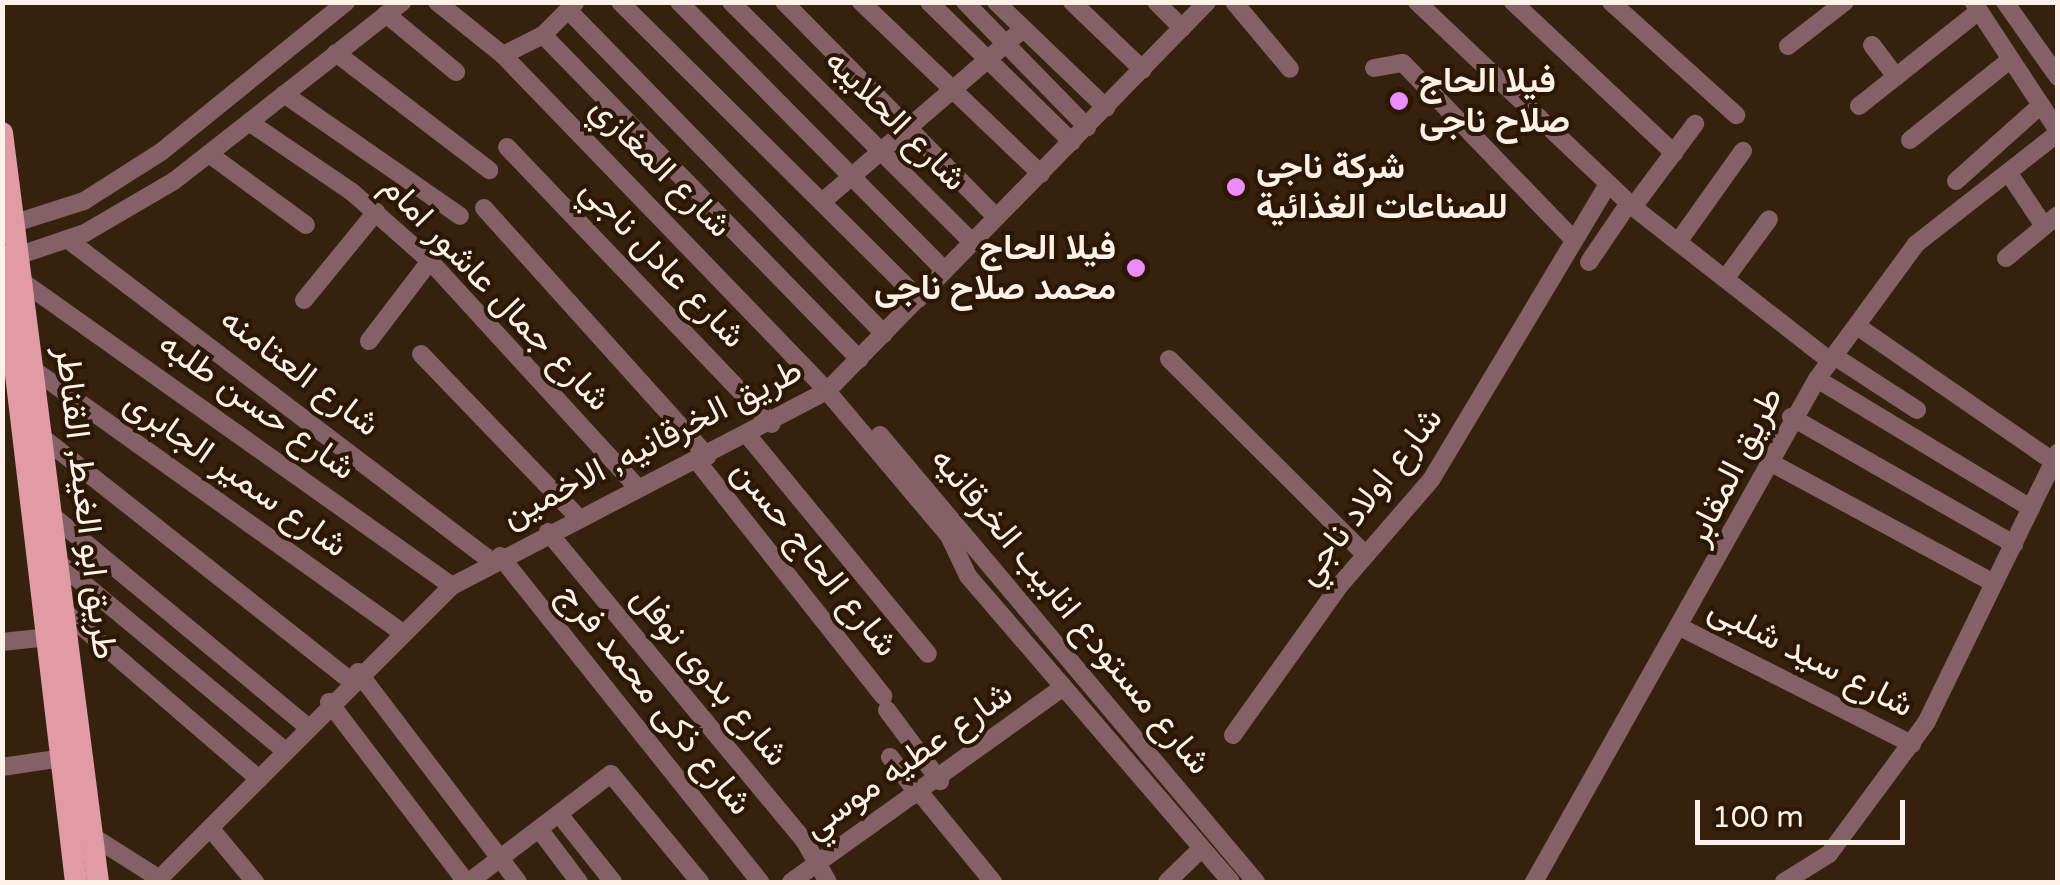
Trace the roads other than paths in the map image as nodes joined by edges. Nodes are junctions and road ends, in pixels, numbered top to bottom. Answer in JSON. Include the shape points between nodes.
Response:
{"nodes":[{"id":1,"x":346,"y":2,"type":"edge"},
{"id":2,"x":437,"y":2,"type":"edge"},
{"id":3,"x":620,"y":2,"type":"edge"},
{"id":4,"x":679,"y":2,"type":"edge"},
{"id":5,"x":731,"y":2,"type":"edge"},
{"id":6,"x":784,"y":2,"type":"edge"},
{"id":7,"x":861,"y":2,"type":"edge"},
{"id":8,"x":928,"y":2,"type":"edge"},
{"id":9,"x":965,"y":2,"type":"edge"},
{"id":10,"x":996,"y":2,"type":"edge"},
{"id":11,"x":1072,"y":2,"type":"edge"},
{"id":12,"x":1156,"y":2,"type":"edge"},
{"id":13,"x":1234,"y":2,"type":"edge"},
{"id":14,"x":1417,"y":2,"type":"edge"},
{"id":15,"x":1513,"y":2,"type":"edge"},
{"id":16,"x":1611,"y":2,"type":"edge"},
{"id":17,"x":1845,"y":2,"type":"edge"},
{"id":18,"x":2005,"y":2,"type":"edge"},
{"id":19,"x":1204,"y":4,"type":"edge"},
{"id":20,"x":573,"y":5,"type":"edge"},
{"id":21,"x":1976,"y":7,"type":"edge"},
{"id":22,"x":394,"y":8,"type":"edge"},
{"id":23,"x":1182,"y":28,"type":"junction"},
{"id":24,"x":1022,"y":29,"type":"junction"},
{"id":25,"x":544,"y":35,"type":"junction"},
{"id":26,"x":1006,"y":44,"type":"junction"},
{"id":27,"x":1872,"y":45,"type":"dead end"},
{"id":28,"x":1788,"y":46,"type":"dead end"},
{"id":29,"x":336,"y":53,"type":"junction"},
{"id":30,"x":503,"y":56,"type":"junction"},
{"id":31,"x":2010,"y":59,"type":"junction"},
{"id":32,"x":988,"y":62,"type":"junction"},
{"id":33,"x":1374,"y":68,"type":"dead end"},
{"id":34,"x":1290,"y":69,"type":"dead end"},
{"id":35,"x":1143,"y":70,"type":"junction"},
{"id":36,"x":456,"y":72,"type":"dead end"},
{"id":37,"x":1896,"y":77,"type":"junction"},
{"id":38,"x":2058,"y":77,"type":"edge"},
{"id":39,"x":955,"y":93,"type":"junction"},
{"id":40,"x":284,"y":94,"type":"junction"},
{"id":41,"x":2041,"y":105,"type":"junction"},
{"id":42,"x":1860,"y":106,"type":"dead end"},
{"id":43,"x":1106,"y":108,"type":"junction"},
{"id":44,"x":1736,"y":115,"type":"dead end"},
{"id":45,"x":249,"y":122,"type":"junction"},
{"id":46,"x":1695,"y":124,"type":"dead end"},
{"id":47,"x":1087,"y":127,"type":"junction"},
{"id":48,"x":909,"y":131,"type":"junction"},
{"id":49,"x":2058,"y":132,"type":"edge"},
{"id":50,"x":2,"y":133,"type":"edge"},
{"id":51,"x":1910,"y":140,"type":"dead end"},
{"id":52,"x":1072,"y":142,"type":"junction"},
{"id":53,"x":506,"y":147,"type":"dead end"},
{"id":54,"x":1743,"y":151,"type":"dead end"},
{"id":55,"x":882,"y":152,"type":"junction"},
{"id":56,"x":1674,"y":152,"type":"junction"},
{"id":57,"x":210,"y":154,"type":"junction"},
{"id":58,"x":489,"y":170,"type":"dead end"},
{"id":59,"x":1040,"y":174,"type":"junction"},
{"id":60,"x":851,"y":176,"type":"junction"},
{"id":61,"x":2010,"y":176,"type":"junction"},
{"id":62,"x":1956,"y":181,"type":"dead end"},
{"id":63,"x":1608,"y":184,"type":"junction"},
{"id":64,"x":822,"y":202,"type":"junction"},
{"id":65,"x":1631,"y":205,"type":"junction"},
{"id":66,"x":484,"y":208,"type":"dead end"},
{"id":67,"x":376,"y":212,"type":"junction"},
{"id":68,"x":460,"y":216,"type":"dead end"},
{"id":69,"x":996,"y":218,"type":"junction"},
{"id":70,"x":1769,"y":219,"type":"dead end"},
{"id":71,"x":2051,"y":220,"type":"edge"},
{"id":72,"x":15,"y":223,"type":"junction"},
{"id":73,"x":306,"y":225,"type":"dead end"},
{"id":74,"x":1571,"y":237,"type":"junction"},
{"id":75,"x":67,"y":239,"type":"junction"},
{"id":76,"x":972,"y":242,"type":"junction"},
{"id":77,"x":1678,"y":242,"type":"junction"},
{"id":78,"x":11,"y":255,"type":"edge"},
{"id":79,"x":2006,"y":258,"type":"dead end"},
{"id":80,"x":430,"y":261,"type":"junction"},
{"id":81,"x":1589,"y":262,"type":"dead end"},
{"id":82,"x":944,"y":270,"type":"junction"},
{"id":83,"x":1725,"y":278,"type":"junction"},
{"id":84,"x":23,"y":282,"type":"junction"},
{"id":85,"x":919,"y":298,"type":"junction"},
{"id":86,"x":304,"y":300,"type":"dead end"},
{"id":87,"x":1857,"y":326,"type":"junction"},
{"id":88,"x":884,"y":334,"type":"junction"},
{"id":89,"x":369,"y":341,"type":"dead end"},
{"id":90,"x":421,"y":354,"type":"dead end"},
{"id":91,"x":859,"y":359,"type":"junction"},
{"id":92,"x":1168,"y":359,"type":"dead end"},
{"id":93,"x":1832,"y":359,"type":"junction"},
{"id":94,"x":34,"y":370,"type":"junction"},
{"id":95,"x":1817,"y":380,"type":"junction"},
{"id":96,"x":831,"y":387,"type":"junction"},
{"id":97,"x":11,"y":403,"type":"edge"},
{"id":98,"x":1917,"y":410,"type":"dead end"},
{"id":99,"x":1791,"y":417,"type":"junction"},
{"id":100,"x":772,"y":424,"type":"junction"},
{"id":101,"x":749,"y":437,"type":"junction"},
{"id":102,"x":42,"y":438,"type":"junction"},
{"id":103,"x":2055,"y":457,"type":"edge"},
{"id":104,"x":702,"y":458,"type":"junction"},
{"id":105,"x":1768,"y":461,"type":"junction"},
{"id":106,"x":638,"y":488,"type":"junction"},
{"id":107,"x":2031,"y":508,"type":"junction"},
{"id":108,"x":578,"y":516,"type":"junction"},
{"id":109,"x":54,"y":517,"type":"junction"},
{"id":110,"x":548,"y":532,"type":"junction"},
{"id":111,"x":2014,"y":544,"type":"junction"},
{"id":112,"x":1365,"y":554,"type":"junction"},
{"id":113,"x":495,"y":559,"type":"junction"},
{"id":114,"x":60,"y":564,"type":"junction"},
{"id":115,"x":1994,"y":583,"type":"junction"},
{"id":116,"x":452,"y":586,"type":"junction"},
{"id":117,"x":44,"y":595,"type":"junction"},
{"id":118,"x":66,"y":613,"type":"junction"},
{"id":119,"x":1680,"y":627,"type":"junction"},
{"id":120,"x":401,"y":632,"type":"junction"},
{"id":121,"x":49,"y":637,"type":"junction"},
{"id":122,"x":2,"y":642,"type":"edge"},
{"id":123,"x":928,"y":654,"type":"dead end"},
{"id":124,"x":354,"y":676,"type":"junction"},
{"id":125,"x":1062,"y":688,"type":"junction"},
{"id":126,"x":330,"y":702,"type":"junction"},
{"id":127,"x":306,"y":726,"type":"junction"},
{"id":128,"x":1233,"y":735,"type":"dead end"},
{"id":129,"x":1912,"y":744,"type":"junction"},
{"id":130,"x":285,"y":750,"type":"junction"},
{"id":131,"x":890,"y":757,"type":"dead end"},
{"id":132,"x":63,"y":758,"type":"junction"},
{"id":133,"x":2,"y":767,"type":"edge"},
{"id":134,"x":260,"y":780,"type":"junction"},
{"id":135,"x":940,"y":781,"type":"junction"},
{"id":136,"x":920,"y":794,"type":"junction"},
{"id":137,"x":559,"y":814,"type":"junction"},
{"id":138,"x":211,"y":829,"type":"junction"},
{"id":139,"x":539,"y":829,"type":"junction"},
{"id":140,"x":92,"y":836,"type":"junction"},
{"id":141,"x":1201,"y":849,"type":"junction"},
{"id":142,"x":502,"y":858,"type":"junction"},
{"id":143,"x":819,"y":864,"type":"junction"},
{"id":144,"x":163,"y":876,"type":"edge"},
{"id":145,"x":1809,"y":879,"type":"edge"},
{"id":146,"x":76,"y":882,"type":"edge"},
{"id":147,"x":98,"y":882,"type":"edge"},
{"id":148,"x":186,"y":882,"type":"edge"},
{"id":149,"x":255,"y":882,"type":"edge"},
{"id":150,"x":468,"y":882,"type":"edge"},
{"id":151,"x":518,"y":882,"type":"edge"},
{"id":152,"x":579,"y":882,"type":"edge"},
{"id":153,"x":613,"y":882,"type":"edge"},
{"id":154,"x":700,"y":882,"type":"edge"},
{"id":155,"x":760,"y":882,"type":"edge"},
{"id":156,"x":791,"y":882,"type":"edge"},
{"id":157,"x":828,"y":882,"type":"edge"},
{"id":158,"x":993,"y":882,"type":"edge"},
{"id":159,"x":1167,"y":882,"type":"edge"},
{"id":160,"x":1230,"y":882,"type":"edge"},
{"id":161,"x":1256,"y":882,"type":"edge"},
{"id":162,"x":1534,"y":882,"type":"edge"},
{"id":163,"x":1784,"y":882,"type":"edge"}],
"edges":[{"from":1,"to":72,"type":"street","via":[[146,162],[84,201]]},
{"from":2,"to":30,"type":"street","name":"شارع المغازي"},
{"from":3,"to":64,"type":"street"},
{"from":4,"to":60,"type":"street"},
{"from":5,"to":55,"type":"street","name":"شارع الحلايبه"},
{"from":6,"to":48,"type":"street"},
{"from":7,"to":39,"type":"street"},
{"from":8,"to":32,"type":"street"},
{"from":9,"to":26,"type":"street"},
{"from":10,"to":24,"type":"street"},
{"from":11,"to":35,"type":"street"},
{"from":12,"to":23,"type":"street"},
{"from":13,"to":34,"type":"street"},
{"from":14,"to":63,"type":"street"},
{"from":15,"to":56,"type":"street"},
{"from":16,"to":44,"type":"street"},
{"from":17,"to":28,"type":"street"},
{"from":18,"to":38,"type":"street"},
{"from":19,"to":23,"type":"street","name":"طريق الخرقانيه, الاخمين"},
{"from":20,"to":25,"type":"street"},
{"from":20,"to":88,"type":"street"},
{"from":21,"to":31,"type":"street"},
{"from":21,"to":37,"type":"street"},
{"from":22,"to":29,"type":"street"},
{"from":22,"to":36,"type":"street"},
{"from":23,"to":35,"type":"street","name":"طريق الخرقانيه, الاخمين"},
{"from":24,"to":26,"type":"street"},
{"from":24,"to":43,"type":"street"},
{"from":25,"to":30,"type":"street"},
{"from":25,"to":91,"type":"street"},
{"from":26,"to":32,"type":"street"},
{"from":26,"to":47,"type":"street"},
{"from":27,"to":37,"type":"street"},
{"from":29,"to":40,"type":"street"},
{"from":29,"to":58,"type":"street"},
{"from":30,"to":96,"type":"street","name":"شارع المغازي"},
{"from":31,"to":41,"type":"street"},
{"from":31,"to":51,"type":"street"},
{"from":32,"to":39,"type":"street"},
{"from":32,"to":52,"type":"street"},
{"from":33,"to":74,"type":"street","via":[[1403,63]]},
{"from":35,"to":43,"type":"street","name":"طريق الخرقانيه, الاخمين"},
{"from":37,"to":42,"type":"street"},
{"from":39,"to":48,"type":"street"},
{"from":39,"to":59,"type":"street"},
{"from":40,"to":45,"type":"street"},
{"from":40,"to":68,"type":"street"},
{"from":41,"to":49,"type":"street"},
{"from":41,"to":62,"type":"street"},
{"from":43,"to":47,"type":"street","name":"طريق الخرقانيه, الاخمين"},
{"from":45,"to":57,"type":"street"},
{"from":45,"to":67,"type":"street","name":"شارع جمال عاشور امام"},
{"from":46,"to":56,"type":"street"},
{"from":47,"to":52,"type":"street","name":"طريق الخرقانيه, الاخمين"},
{"from":48,"to":55,"type":"street"},
{"from":48,"to":69,"type":"street"},
{"from":49,"to":61,"type":"street","name":"طريق المقابر"},
{"from":50,"to":72,"type":"main road","name":"طريق ابو الغيط, القناطر"},
{"from":52,"to":59,"type":"street","name":"طريق الخرقانيه, الاخمين"},
{"from":53,"to":100,"type":"street","name":"شارع عادل ناجي"},
{"from":54,"to":77,"type":"street"},
{"from":55,"to":60,"type":"street"},
{"from":55,"to":76,"type":"street","name":"شارع الحلايبه"},
{"from":56,"to":65,"type":"street"},
{"from":57,"to":73,"type":"street"},
{"from":57,"to":75,"type":"street"},
{"from":59,"to":69,"type":"street","name":"طريق الخرقانيه, الاخمين"},
{"from":60,"to":64,"type":"street"},
{"from":60,"to":82,"type":"street"},
{"from":61,"to":71,"type":"street"},
{"from":61,"to":87,"type":"street","name":"طريق المقابر","via":[[1916,244]]},
{"from":63,"to":65,"type":"street"},
{"from":63,"to":74,"type":"street","name":"شارع اولاد ناجي"},
{"from":64,"to":85,"type":"street"},
{"from":65,"to":77,"type":"street"},
{"from":65,"to":81,"type":"street"},
{"from":66,"to":104,"type":"street","name":"شارع الحاج حسن"},
{"from":67,"to":80,"type":"street","name":"شارع جمال عاشور امام"},
{"from":67,"to":86,"type":"street"},
{"from":69,"to":76,"type":"street","name":"طريق الخرقانيه, الاخمين"},
{"from":70,"to":83,"type":"street"},
{"from":71,"to":79,"type":"street"},
{"from":72,"to":78,"type":"main road","name":"طريق ابو الغيط, القناطر"},
{"from":74,"to":112,"type":"street","name":"شارع اولاد ناجي","via":[[1458,439]]},
{"from":75,"to":78,"type":"street"},
{"from":75,"to":113,"type":"street","name":"شارع العتامنه"},
{"from":76,"to":82,"type":"street","name":"طريق الخرقانيه, الاخمين"},
{"from":77,"to":83,"type":"street"},
{"from":78,"to":84,"type":"main road","name":"طريق ابو الغيط, القناطر"},
{"from":78,"to":97,"type":"main road","name":"طريق ابو الغيط, القناطر"},
{"from":80,"to":89,"type":"street"},
{"from":80,"to":106,"type":"street","name":"شارع جمال عاشور امام"},
{"from":82,"to":85,"type":"street","name":"طريق الخرقانيه, الاخمين"},
{"from":83,"to":93,"type":"street"},
{"from":84,"to":94,"type":"main road","name":"طريق ابو الغيط, القناطر"},
{"from":84,"to":116,"type":"street","name":"شارع حسن طلبه"},
{"from":85,"to":88,"type":"street","name":"طريق الخرقانيه, الاخمين"},
{"from":87,"to":93,"type":"street","name":"طريق المقابر"},
{"from":87,"to":103,"type":"street"},
{"from":88,"to":91,"type":"street","name":"طريق الخرقانيه, الاخمين"},
{"from":90,"to":108,"type":"street"},
{"from":91,"to":96,"type":"street","name":"طريق الخرقانيه, الاخمين"},
{"from":92,"to":112,"type":"street"},
{"from":93,"to":95,"type":"street","name":"طريق المقابر"},
{"from":93,"to":98,"type":"street"},
{"from":94,"to":102,"type":"main road","name":"طريق ابو الغيط, القناطر"},
{"from":94,"to":120,"type":"street","name":"شارع سمير الجابرى"},
{"from":95,"to":99,"type":"street","name":"طريق المقابر"},
{"from":95,"to":107,"type":"street"},
{"from":96,"to":100,"type":"street","name":"طريق الخرقانيه, الاخمين"},
{"from":96,"to":125,"type":"street","name":"شارع مستودع انابيب الخرقانيه"},
{"from":96,"to":161,"type":"street","name":"شارع مستودع انابيب الخرقانيه"},
{"from":97,"to":117,"type":"main road","name":"طريق ابو الغيط, القناطر"},
{"from":99,"to":105,"type":"street","name":"طريق المقابر"},
{"from":99,"to":111,"type":"street"},
{"from":100,"to":101,"type":"street","name":"طريق الخرقانيه, الاخمين"},
{"from":101,"to":104,"type":"street","name":"طريق الخرقانيه, الاخمين"},
{"from":101,"to":123,"type":"street"},
{"from":102,"to":109,"type":"main road","name":"طريق ابو الغيط, القناطر"},
{"from":102,"to":124,"type":"street"},
{"from":103,"to":107,"type":"street"},
{"from":104,"to":106,"type":"street","name":"طريق الخرقانيه, الاخمين"},
{"from":104,"to":135,"type":"street","name":"شارع الحاج حسن"},
{"from":105,"to":115,"type":"street"},
{"from":105,"to":119,"type":"street","name":"طريق المقابر"},
{"from":106,"to":108,"type":"street","name":"طريق الخرقانيه, الاخمين"},
{"from":107,"to":111,"type":"street"},
{"from":108,"to":110,"type":"street","name":"طريق الخرقانيه, الاخمين"},
{"from":109,"to":114,"type":"main road","name":"طريق ابو الغيط, القناطر"},
{"from":109,"to":127,"type":"street"},
{"from":110,"to":113,"type":"street","name":"طريق الخرقانيه, الاخمين"},
{"from":110,"to":143,"type":"street","name":"شارع بدوى نوفل"},
{"from":111,"to":115,"type":"street"},
{"from":112,"to":128,"type":"street","name":"شارع اولاد ناجي"},
{"from":113,"to":116,"type":"street","name":"طريق الخرقانيه, الاخمين"},
{"from":113,"to":155,"type":"street","name":"شارع ذكى محمد فرج"},
{"from":114,"to":118,"type":"main road","name":"طريق ابو الغيط, القناطر"},
{"from":114,"to":130,"type":"street"},
{"from":115,"to":129,"type":"street"},
{"from":116,"to":120,"type":"street","name":"طريق الخرقانيه, الاخمين"},
{"from":117,"to":118,"type":"street"},
{"from":117,"to":121,"type":"main road","name":"طريق ابو الغيط, القناطر"},
{"from":118,"to":134,"type":"street"},
{"from":118,"to":140,"type":"main road","name":"طريق ابو الغيط, القناطر"},
{"from":119,"to":129,"type":"street","name":"شارع سيد شلبى"},
{"from":119,"to":162,"type":"street","name":"طريق المقابر"},
{"from":120,"to":124,"type":"street","name":"طريق الخرقانيه, الاخمين"},
{"from":121,"to":122,"type":"street"},
{"from":121,"to":132,"type":"main road","name":"طريق ابو الغيط, القناطر"},
{"from":124,"to":126,"type":"street","name":"طريق الخرقانيه, الاخمين"},
{"from":124,"to":142,"type":"street"},
{"from":125,"to":135,"type":"street","name":"شارع عطيه موسي"},
{"from":125,"to":141,"type":"street","name":"شارع مستودع انابيب الخرقانيه"},
{"from":126,"to":127,"type":"street","name":"طريق الخرقانيه, الاخمين"},
{"from":126,"to":150,"type":"street"},
{"from":127,"to":130,"type":"street","name":"طريق الخرقانيه, الاخمين"},
{"from":129,"to":145,"type":"street"},
{"from":130,"to":134,"type":"street","name":"طريق الخرقانيه, الاخمين"},
{"from":131,"to":136,"type":"street"},
{"from":132,"to":133,"type":"street"},
{"from":132,"to":146,"type":"main road","name":"طريق ابو الغيط, القناطر"},
{"from":134,"to":138,"type":"street","name":"طريق الخرقانيه, الاخمين"},
{"from":135,"to":136,"type":"street","name":"شارع عطيه موسي"},
{"from":136,"to":143,"type":"street","name":"شارع عطيه موسي"},
{"from":136,"to":158,"type":"street"},
{"from":137,"to":139,"type":"street"},
{"from":137,"to":153,"type":"street"},
{"from":137,"to":154,"type":"street","via":[[611,774]]},
{"from":138,"to":144,"type":"street","name":"طريق الخرقانيه, الاخمين"},
{"from":138,"to":149,"type":"street"},
{"from":139,"to":142,"type":"street"},
{"from":139,"to":152,"type":"street"},
{"from":140,"to":144,"type":"street"},
{"from":140,"to":147,"type":"main road","name":"طريق ابو الغيط, القناطر"},
{"from":141,"to":159,"type":"street"},
{"from":141,"to":160,"type":"street","name":"شارع مستودع انابيب الخرقانيه"},
{"from":142,"to":150,"type":"street"},
{"from":142,"to":151,"type":"street"},
{"from":143,"to":156,"type":"street","name":"شارع عطيه موسي"},
{"from":143,"to":157,"type":"street","name":"شارع بدوى نوفل"},
{"from":144,"to":148,"type":"street"},
{"from":145,"to":163,"type":"street"}]}
